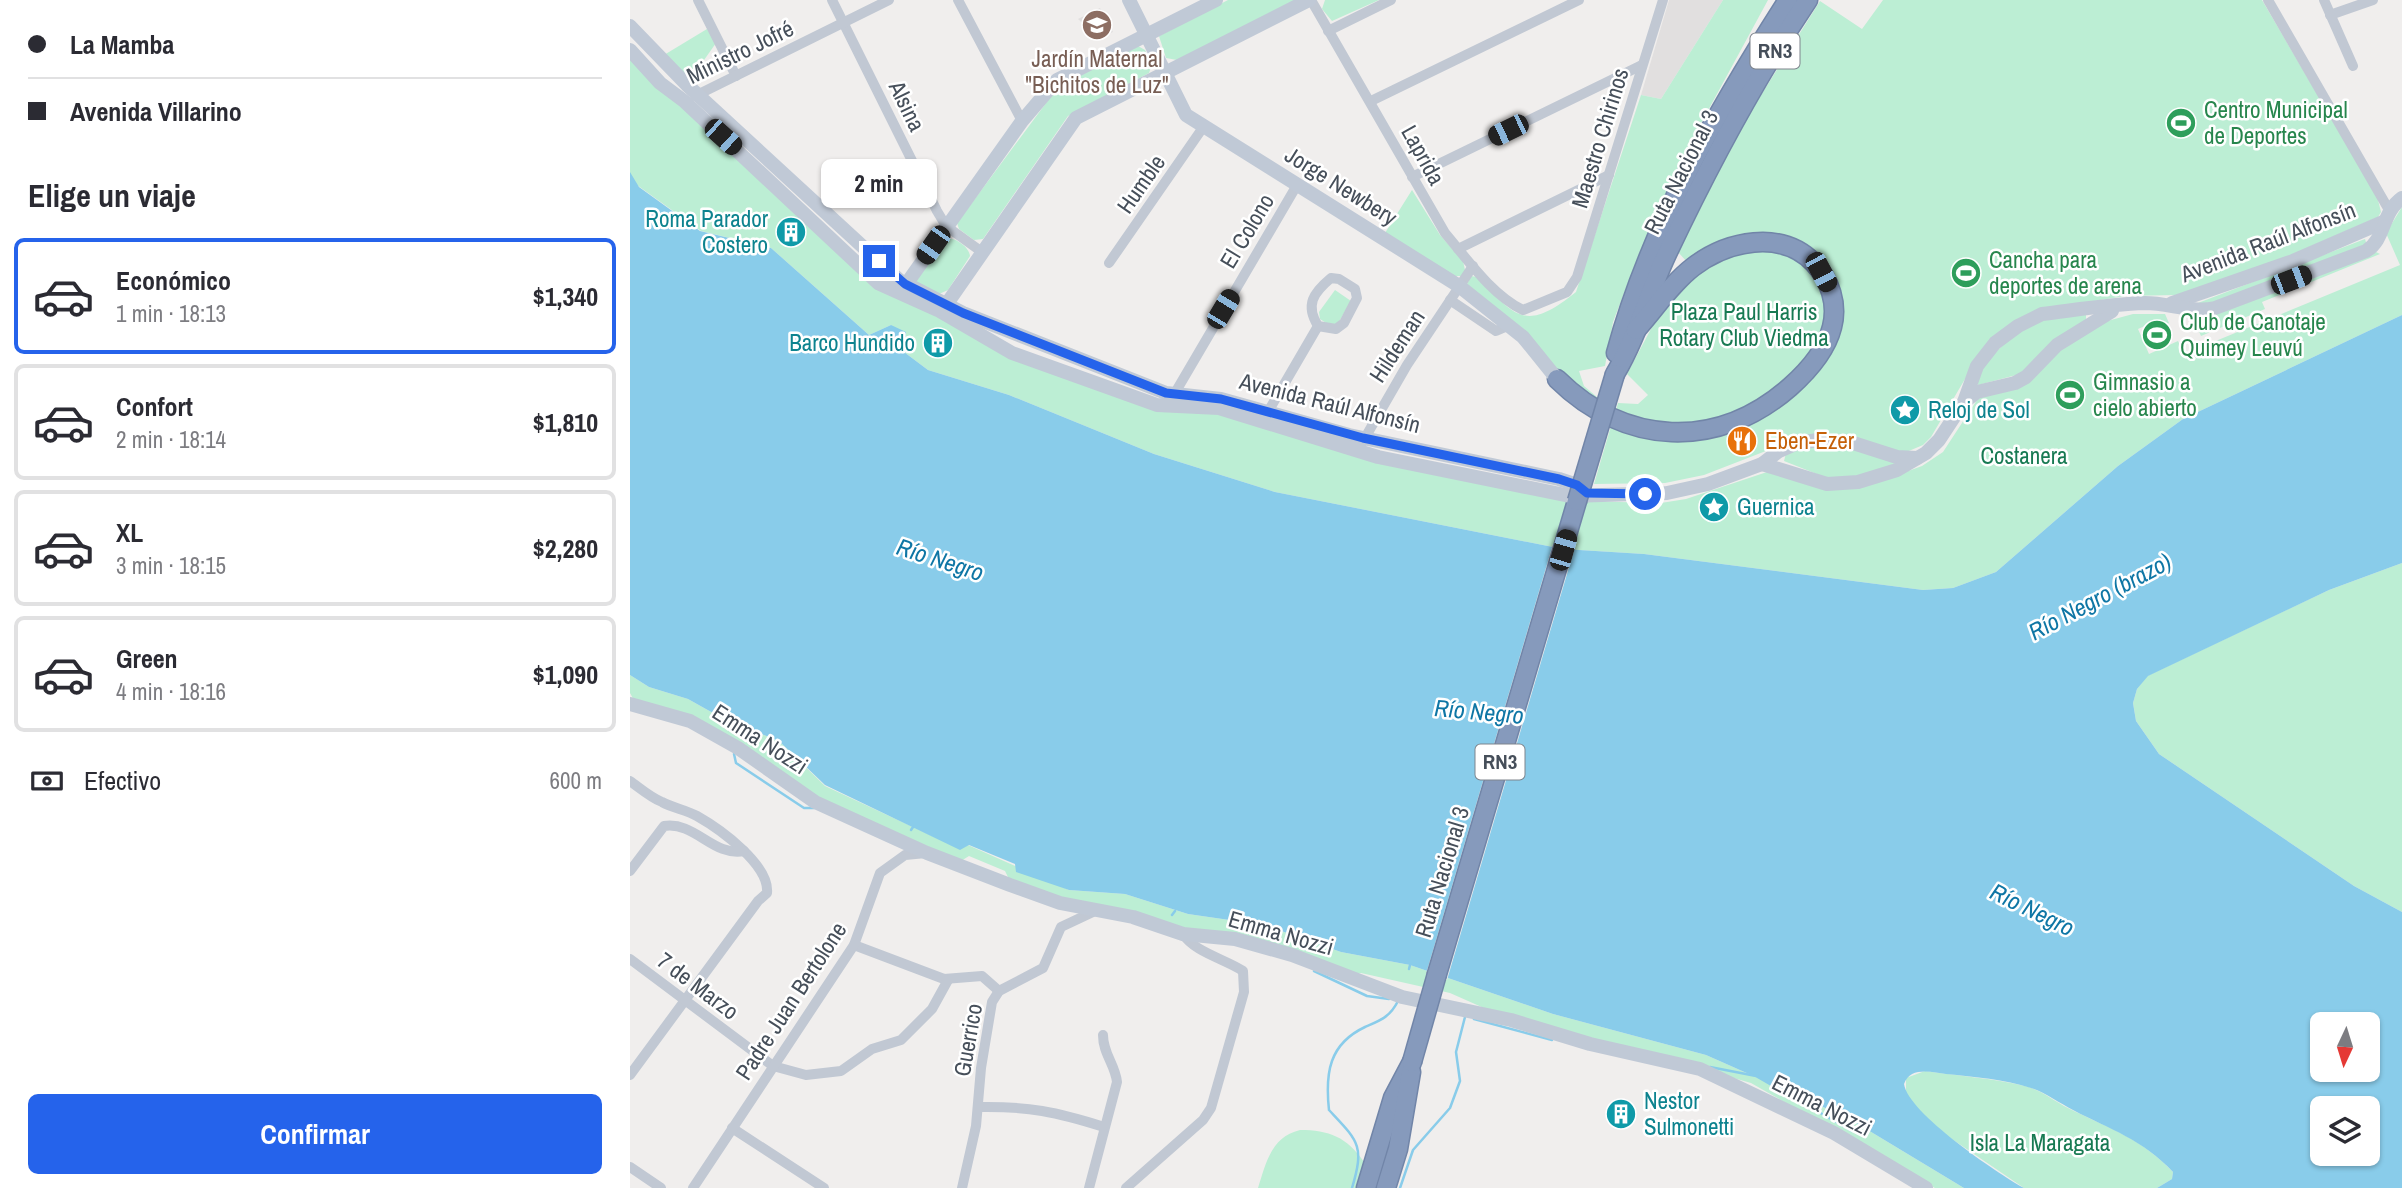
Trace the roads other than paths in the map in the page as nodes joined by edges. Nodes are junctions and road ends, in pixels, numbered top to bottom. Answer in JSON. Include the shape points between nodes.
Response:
{"nodes":[{"id":1,"x":698,"y":0,"type":"edge"},
{"id":2,"x":832,"y":0,"type":"edge"},
{"id":3,"x":889,"y":0,"type":"edge"},
{"id":4,"x":958,"y":0,"type":"edge"},
{"id":5,"x":1129,"y":0,"type":"edge"},
{"id":6,"x":1216,"y":0,"type":"edge"},
{"id":7,"x":1310,"y":0,"type":"edge"},
{"id":8,"x":1391,"y":0,"type":"edge"},
{"id":9,"x":1579,"y":0,"type":"edge"},
{"id":10,"x":1663,"y":0,"type":"edge"},
{"id":11,"x":1777,"y":0,"type":"edge"},
{"id":12,"x":1788,"y":0,"type":"edge"},
{"id":13,"x":1808,"y":0,"type":"edge"},
{"id":14,"x":2268,"y":0,"type":"edge"},
{"id":15,"x":2374,"y":0,"type":"edge"},
{"id":16,"x":2327,"y":5,"type":"edge"},
{"id":17,"x":844,"y":22,"type":"junction"},
{"id":18,"x":630,"y":26,"type":"edge"},
{"id":19,"x":1328,"y":32,"type":"junction"},
{"id":20,"x":1146,"y":35,"type":"junction"},
{"id":21,"x":1759,"y":47,"type":"junction"},
{"id":22,"x":630,"y":50,"type":"edge"},
{"id":23,"x":1642,"y":65,"type":"junction"},
{"id":24,"x":2353,"y":66,"type":"dead end"},
{"id":25,"x":1165,"y":72,"type":"junction"},
{"id":26,"x":736,"y":76,"type":"junction"},
{"id":27,"x":698,"y":94,"type":"junction"},
{"id":28,"x":1371,"y":101,"type":"junction"},
{"id":29,"x":684,"y":102,"type":"junction"},
{"id":30,"x":1022,"y":121,"type":"junction"},
{"id":31,"x":1204,"y":126,"type":"junction"},
{"id":32,"x":1609,"y":175,"type":"junction"},
{"id":33,"x":1412,"y":177,"type":"junction"},
{"id":34,"x":1297,"y":185,"type":"junction"},
{"id":35,"x":2402,"y":198,"type":"edge"},
{"id":36,"x":2386,"y":216,"type":"junction"},
{"id":37,"x":946,"y":226,"type":"junction"},
{"id":38,"x":1458,"y":249,"type":"junction"},
{"id":39,"x":982,"y":252,"type":"junction"},
{"id":40,"x":1109,"y":263,"type":"dead end"},
{"id":41,"x":1473,"y":266,"type":"junction"},
{"id":42,"x":1459,"y":286,"type":"junction"},
{"id":43,"x":902,"y":289,"type":"junction"},
{"id":44,"x":1450,"y":300,"type":"junction"},
{"id":45,"x":942,"y":307,"type":"junction"},
{"id":46,"x":2119,"y":307,"type":"junction"},
{"id":47,"x":1523,"y":310,"type":"joint"},
{"id":48,"x":1510,"y":325,"type":"junction"},
{"id":49,"x":1318,"y":326,"type":"junction"},
{"id":50,"x":1636,"y":330,"type":"junction"},
{"id":51,"x":1615,"y":374,"type":"junction"},
{"id":52,"x":1557,"y":379,"type":"joint"},
{"id":53,"x":1172,"y":400,"type":"junction"},
{"id":54,"x":1964,"y":402,"type":"junction"},
{"id":55,"x":1265,"y":416,"type":"junction"},
{"id":56,"x":1362,"y":444,"type":"junction"},
{"id":57,"x":1917,"y":458,"type":"junction"},
{"id":58,"x":1762,"y":464,"type":"junction"},
{"id":59,"x":630,"y":704,"type":"edge"},
{"id":60,"x":630,"y":781,"type":"edge"},
{"id":61,"x":744,"y":851,"type":"junction"},
{"id":62,"x":927,"y":853,"type":"junction"},
{"id":63,"x":630,"y":871,"type":"edge"},
{"id":64,"x":1096,"y":910,"type":"junction"},
{"id":65,"x":1183,"y":934,"type":"junction"},
{"id":66,"x":854,"y":945,"type":"junction"},
{"id":67,"x":630,"y":959,"type":"edge"},
{"id":68,"x":947,"y":980,"type":"junction"},
{"id":69,"x":999,"y":991,"type":"junction"},
{"id":70,"x":685,"y":1000,"type":"junction"},
{"id":71,"x":1104,"y":1035,"type":"dead end"},
{"id":72,"x":1412,"y":1062,"type":"junction"},
{"id":73,"x":773,"y":1066,"type":"junction"},
{"id":74,"x":630,"y":1074,"type":"edge"},
{"id":75,"x":978,"y":1108,"type":"junction"},
{"id":76,"x":1104,"y":1127,"type":"junction"},
{"id":77,"x":732,"y":1128,"type":"junction"},
{"id":78,"x":630,"y":1167,"type":"edge"},
{"id":79,"x":661,"y":1188,"type":"edge"},
{"id":80,"x":693,"y":1188,"type":"edge"},
{"id":81,"x":824,"y":1188,"type":"edge"},
{"id":82,"x":962,"y":1188,"type":"edge"},
{"id":83,"x":1089,"y":1188,"type":"edge"},
{"id":84,"x":1126,"y":1188,"type":"edge"},
{"id":85,"x":1366,"y":1188,"type":"edge"},
{"id":86,"x":1386,"y":1188,"type":"edge"},
{"id":87,"x":1926,"y":1188,"type":"edge"}],
"edges":[{"from":1,"to":26,"type":"street"},
{"from":2,"to":17,"type":"street","name":"Alsina"},
{"from":3,"to":17,"type":"street","name":"Ministro Jofré"},
{"from":4,"to":30,"type":"street"},
{"from":5,"to":20,"type":"main road","name":"Jorge Newbery"},
{"from":6,"to":20,"type":"main road"},
{"from":7,"to":19,"type":"street","name":"Laprida"},
{"from":7,"to":25,"type":"main road"},
{"from":8,"to":19,"type":"street"},
{"from":9,"to":28,"type":"street"},
{"from":10,"to":23,"type":"street","name":"Maestro Chirinos"},
{"from":11,"to":21,"type":"highway"},
{"from":12,"to":21,"type":"highway","name":"Ruta Nacional 3","number":"RN3"},
{"from":13,"to":50,"type":"highway","name":"Ruta Nacional 3","number":"RN3","via":[[1724,135]]},
{"from":14,"to":36,"type":"street"},
{"from":15,"to":16,"type":"street"},
{"from":16,"to":24,"type":"street"},
{"from":17,"to":26,"type":"street","name":"Ministro Jofré"},
{"from":17,"to":37,"type":"street","name":"Alsina"},
{"from":18,"to":27,"type":"main road"},
{"from":19,"to":28,"type":"street","name":"Laprida"},
{"from":20,"to":25,"type":"main road","name":"Jorge Newbery"},
{"from":20,"to":30,"type":"main road","via":[[1057,80]]},
{"from":21,"to":51,"type":"highway","name":"Ruta Nacional 3","number":"RN3","via":[[1710,128],[1650,257],[1624,325]]},
{"from":22,"to":29,"type":"main road"},
{"from":23,"to":32,"type":"street","name":"Maestro Chirinos"},
{"from":23,"to":33,"type":"street"},
{"from":25,"to":31,"type":"main road","name":"Jorge Newbery","via":[[1186,115]]},
{"from":25,"to":39,"type":"main road","via":[[1076,118]]},
{"from":26,"to":27,"type":"street","name":"Ministro Jofré"},
{"from":27,"to":29,"type":"street","name":"Ministro Jofré"},
{"from":27,"to":43,"type":"main road"},
{"from":28,"to":33,"type":"street","name":"Laprida"},
{"from":29,"to":43,"type":"main road","via":[[867,273]]},
{"from":30,"to":37,"type":"main road"},
{"from":31,"to":34,"type":"main road","name":"Jorge Newbery"},
{"from":31,"to":40,"type":"street","name":"Humble"},
{"from":32,"to":38,"type":"street"},
{"from":32,"to":47,"type":"street","name":"Maestro Chirinos","via":[[1573,286]]},
{"from":33,"to":38,"type":"street","name":"Laprida"},
{"from":34,"to":42,"type":"main road","name":"Jorge Newbery"},
{"from":34,"to":53,"type":"street","name":"El Colono"},
{"from":35,"to":36,"type":"main road","name":"Avenida Raúl Alfonsín"},
{"from":36,"to":46,"type":"main road","name":"Avenida Raúl Alfonsín","via":[[2293,261],[2169,304]]},
{"from":37,"to":39,"type":"street","name":"Alsina"},
{"from":37,"to":43,"type":"main road"},
{"from":38,"to":41,"type":"street","name":"Laprida"},
{"from":39,"to":45,"type":"main road"},
{"from":41,"to":42,"type":"street","name":"Hildeman"},
{"from":41,"to":47,"type":"street","name":"Laprida","via":[[1513,306]]},
{"from":42,"to":44,"type":"street","name":"Hildeman"},
{"from":42,"to":48,"type":"main road","name":"Jorge Newbery"},
{"from":43,"to":45,"type":"main road","name":"Avenida Raúl Alfonsín"},
{"from":44,"to":48,"type":"street","via":[[1496,331]]},
{"from":44,"to":56,"type":"street","name":"Hildeman"},
{"from":45,"to":53,"type":"main road","name":"Avenida Raúl Alfonsín","via":[[1012,353],[1157,405]]},
{"from":46,"to":54,"type":"main road","name":"Avenida Raúl Alfonsín","via":[[2057,345],[2026,377],[1976,392]]},
{"from":46,"to":54,"type":"main road","name":"Avenida Raúl Alfonsín","via":[[2042,314],[2018,326],[1995,343],[1977,366]]},
{"from":48,"to":52,"type":"main road","name":"Jorge Newbery"},
{"from":49,"to":49,"type":"street","via":[[1336,329],[1344,323],[1357,298],[1354,289],[1339,279],[1331,278],[1323,285],[1310,305]]},
{"from":49,"to":55,"type":"street"},
{"from":50,"to":51,"type":"highway","name":"Ruta Nacional 3","number":"RN3"},
{"from":50,"to":52,"type":"highway","via":[[1692,268],[1720,251],[1746,243],[1776,243],[1799,251],[1821,272],[1831,290],[1832,328],[1801,377],[1758,411],[1716,429],[1675,434],[1632,426],[1587,404]]},
{"from":51,"to":72,"type":"highway","name":"Ruta Nacional 3","number":"RN3","bridge":true},
{"from":53,"to":55,"type":"main road","name":"Avenida Raúl Alfonsín"},
{"from":54,"to":57,"type":"main road","name":"Avenida Raúl Alfonsín","via":[[1939,440]]},
{"from":55,"to":56,"type":"main road","name":"Avenida Raúl Alfonsín"},
{"from":56,"to":58,"type":"main road","name":"Avenida Raúl Alfonsín","via":[[1570,496],[1667,493]]},
{"from":57,"to":58,"type":"main road","name":"Avenida Raúl Alfonsín","via":[[1897,470],[1843,484],[1809,481]]},
{"from":57,"to":58,"type":"main road","name":"Avenida Raúl Alfonsín","via":[[1897,457],[1850,442],[1817,440],[1779,451]]},
{"from":59,"to":62,"type":"main road","name":"Emma Nozzi","via":[[690,721],[815,802]]},
{"from":60,"to":61,"type":"street","via":[[662,803],[710,824]]},
{"from":61,"to":63,"type":"street","via":[[725,851],[682,827],[664,826]]},
{"from":61,"to":70,"type":"street","via":[[768,884],[767,894]]},
{"from":62,"to":64,"type":"main road","name":"Emma Nozzi","via":[[1060,904]]},
{"from":62,"to":66,"type":"street","name":"Padre Juan Bertolone","via":[[905,855],[880,873]]},
{"from":64,"to":65,"type":"main road","name":"Emma Nozzi"},
{"from":64,"to":69,"type":"street","name":"Guerrico","via":[[1061,927],[1043,968]]},
{"from":65,"to":84,"type":"street","via":[[1191,944],[1243,971],[1244,992],[1211,1108]]},
{"from":65,"to":87,"type":"main road","name":"Emma Nozzi","via":[[1235,939],[1402,997],[1700,1069],[1834,1133]]},
{"from":66,"to":68,"type":"street"},
{"from":66,"to":73,"type":"street","name":"Padre Juan Bertolone"},
{"from":67,"to":70,"type":"street","name":"7 de Marzo"},
{"from":68,"to":69,"type":"street","via":[[982,976]]},
{"from":68,"to":73,"type":"street","name":"7 de Marzo","via":[[932,1009],[901,1040],[872,1049],[841,1071],[806,1075]]},
{"from":69,"to":75,"type":"street","name":"Guerrico","via":[[988,1015]]},
{"from":70,"to":73,"type":"street","name":"7 de Marzo"},
{"from":70,"to":74,"type":"street"},
{"from":71,"to":76,"type":"street","via":[[1105,1054],[1118,1082]]},
{"from":72,"to":85,"type":"highway","number":"RN3","via":[[1390,1106]]},
{"from":72,"to":86,"type":"highway","number":"RN3","via":[[1398,1149]]},
{"from":73,"to":77,"type":"street","name":"Padre Juan Bertolone"},
{"from":75,"to":76,"type":"street","via":[[1023,1106]]},
{"from":75,"to":82,"type":"street","name":"Guerrico"},
{"from":76,"to":83,"type":"street"},
{"from":77,"to":80,"type":"street","name":"Padre Juan Bertolone"},
{"from":77,"to":81,"type":"street"},
{"from":78,"to":79,"type":"street"}]}
